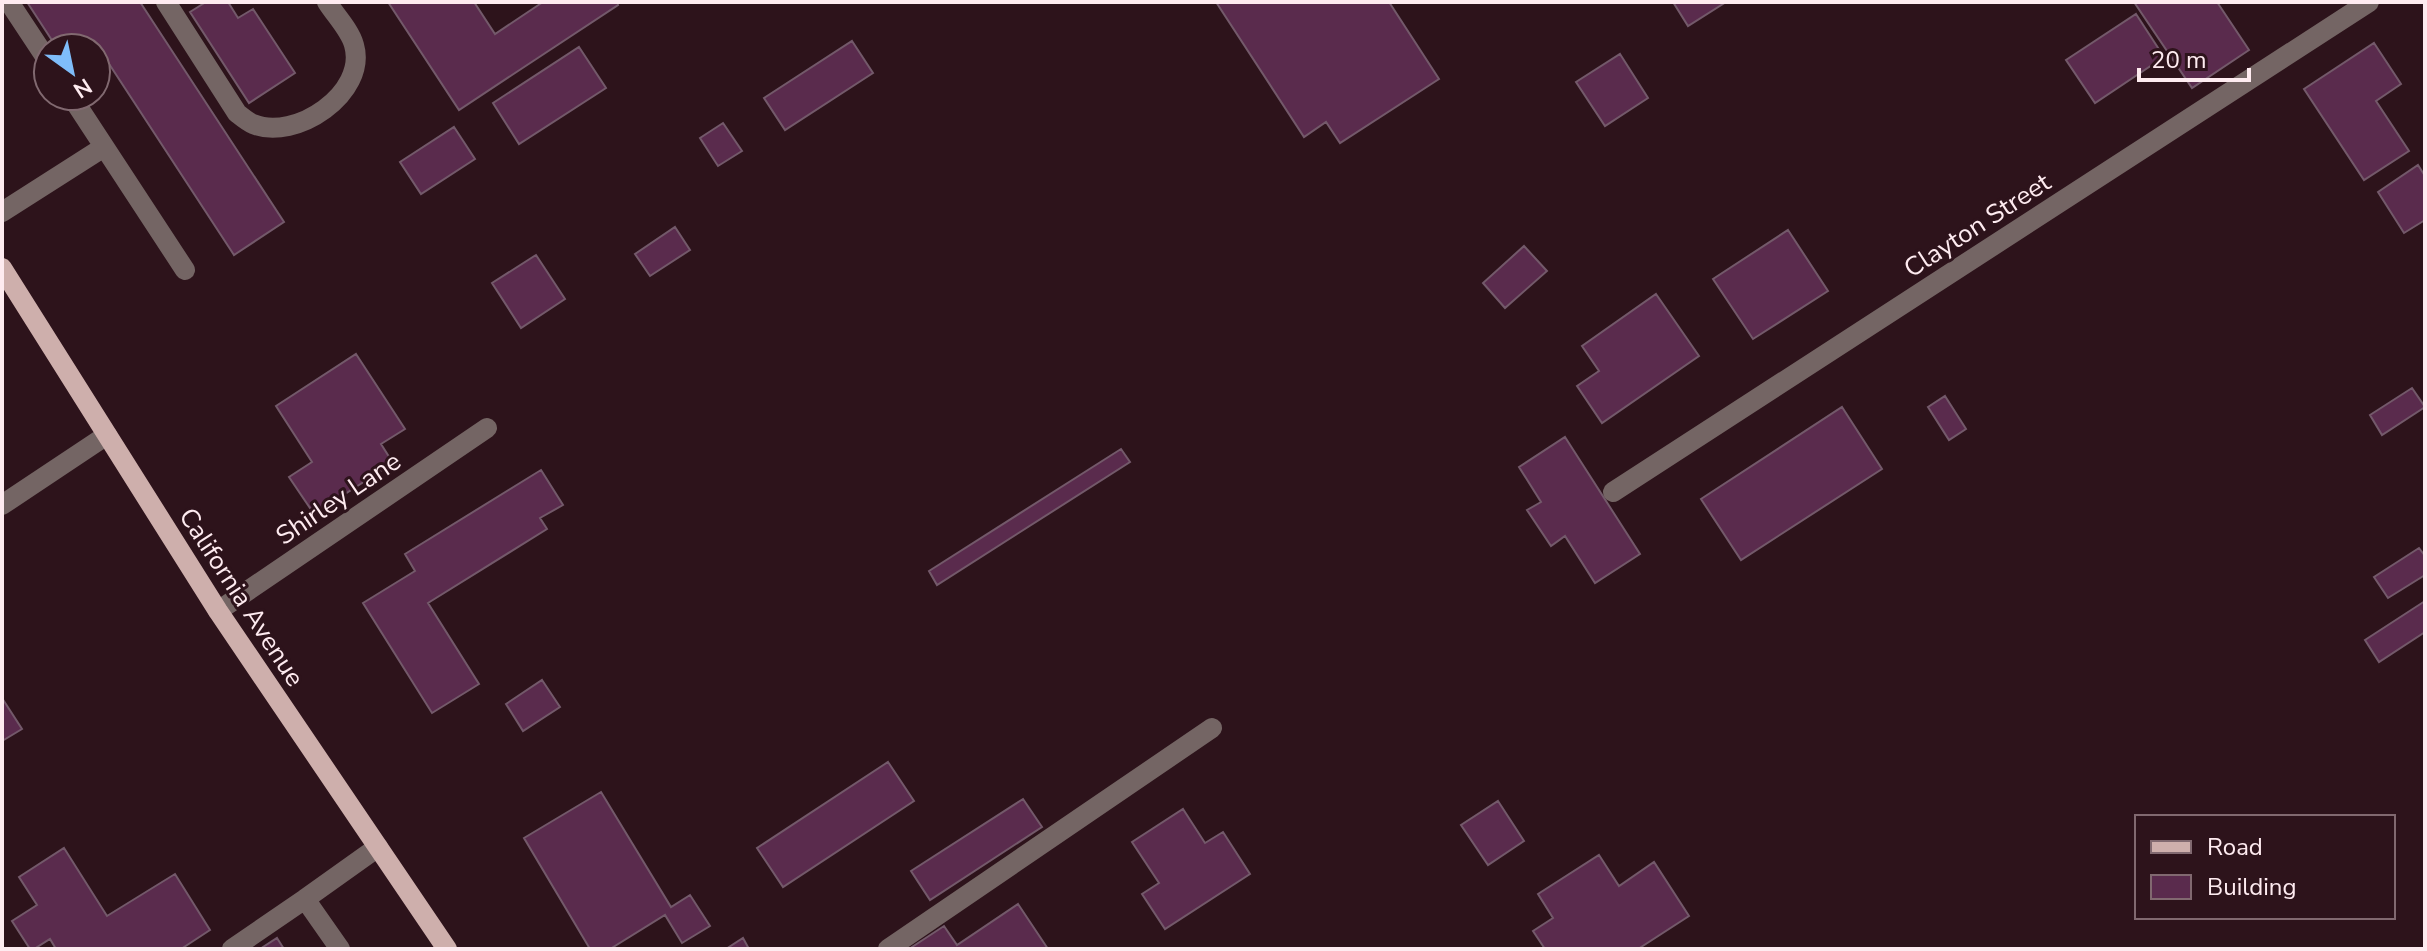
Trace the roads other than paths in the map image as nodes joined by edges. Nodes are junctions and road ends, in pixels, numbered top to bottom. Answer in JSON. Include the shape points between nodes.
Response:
{"nodes":[{"id":1,"x":9,"y":2,"type":"edge"},
{"id":2,"x":166,"y":2,"type":"edge"},
{"id":3,"x":327,"y":2,"type":"edge"},
{"id":4,"x":2369,"y":2,"type":"edge"},
{"id":5,"x":32,"y":37,"type":"edge"},
{"id":6,"x":81,"y":112,"type":"edge"},
{"id":7,"x":104,"y":147,"type":"junction"},
{"id":8,"x":2,"y":212,"type":"edge"},
{"id":9,"x":2,"y":268,"type":"edge"},
{"id":10,"x":185,"y":270,"type":"dead end"},
{"id":11,"x":487,"y":428,"type":"dead end"},
{"id":12,"x":107,"y":435,"type":"junction"},
{"id":13,"x":1613,"y":492,"type":"dead end"},
{"id":14,"x":2,"y":505,"type":"edge"},
{"id":15,"x":218,"y":611,"type":"junction"},
{"id":16,"x":1212,"y":728,"type":"dead end"},
{"id":17,"x":378,"y":847,"type":"junction"},
{"id":18,"x":305,"y":899,"type":"junction"},
{"id":19,"x":232,"y":949,"type":"edge"},
{"id":20,"x":340,"y":949,"type":"edge"},
{"id":21,"x":447,"y":949,"type":"edge"},
{"id":22,"x":888,"y":949,"type":"edge"}],
"edges":[{"from":1,"to":5,"type":"street"},
{"from":2,"to":3,"type":"street","via":[[237,113],[254,125],[275,128],[317,115],[341,97],[351,81],[354,43]]},
{"from":4,"to":13,"type":"street","name":"Clayton Street"},
{"from":6,"to":7,"type":"street"},
{"from":7,"to":8,"type":"street"},
{"from":7,"to":10,"type":"street"},
{"from":9,"to":12,"type":"main road","name":"California Avenue"},
{"from":11,"to":15,"type":"street","name":"Shirley Lane"},
{"from":12,"to":14,"type":"street"},
{"from":12,"to":15,"type":"main road","name":"California Avenue"},
{"from":15,"to":17,"type":"main road","name":"California Avenue"},
{"from":16,"to":22,"type":"street"},
{"from":17,"to":18,"type":"street"},
{"from":17,"to":21,"type":"main road","name":"California Avenue"},
{"from":18,"to":19,"type":"street"},
{"from":18,"to":20,"type":"street"}]}
